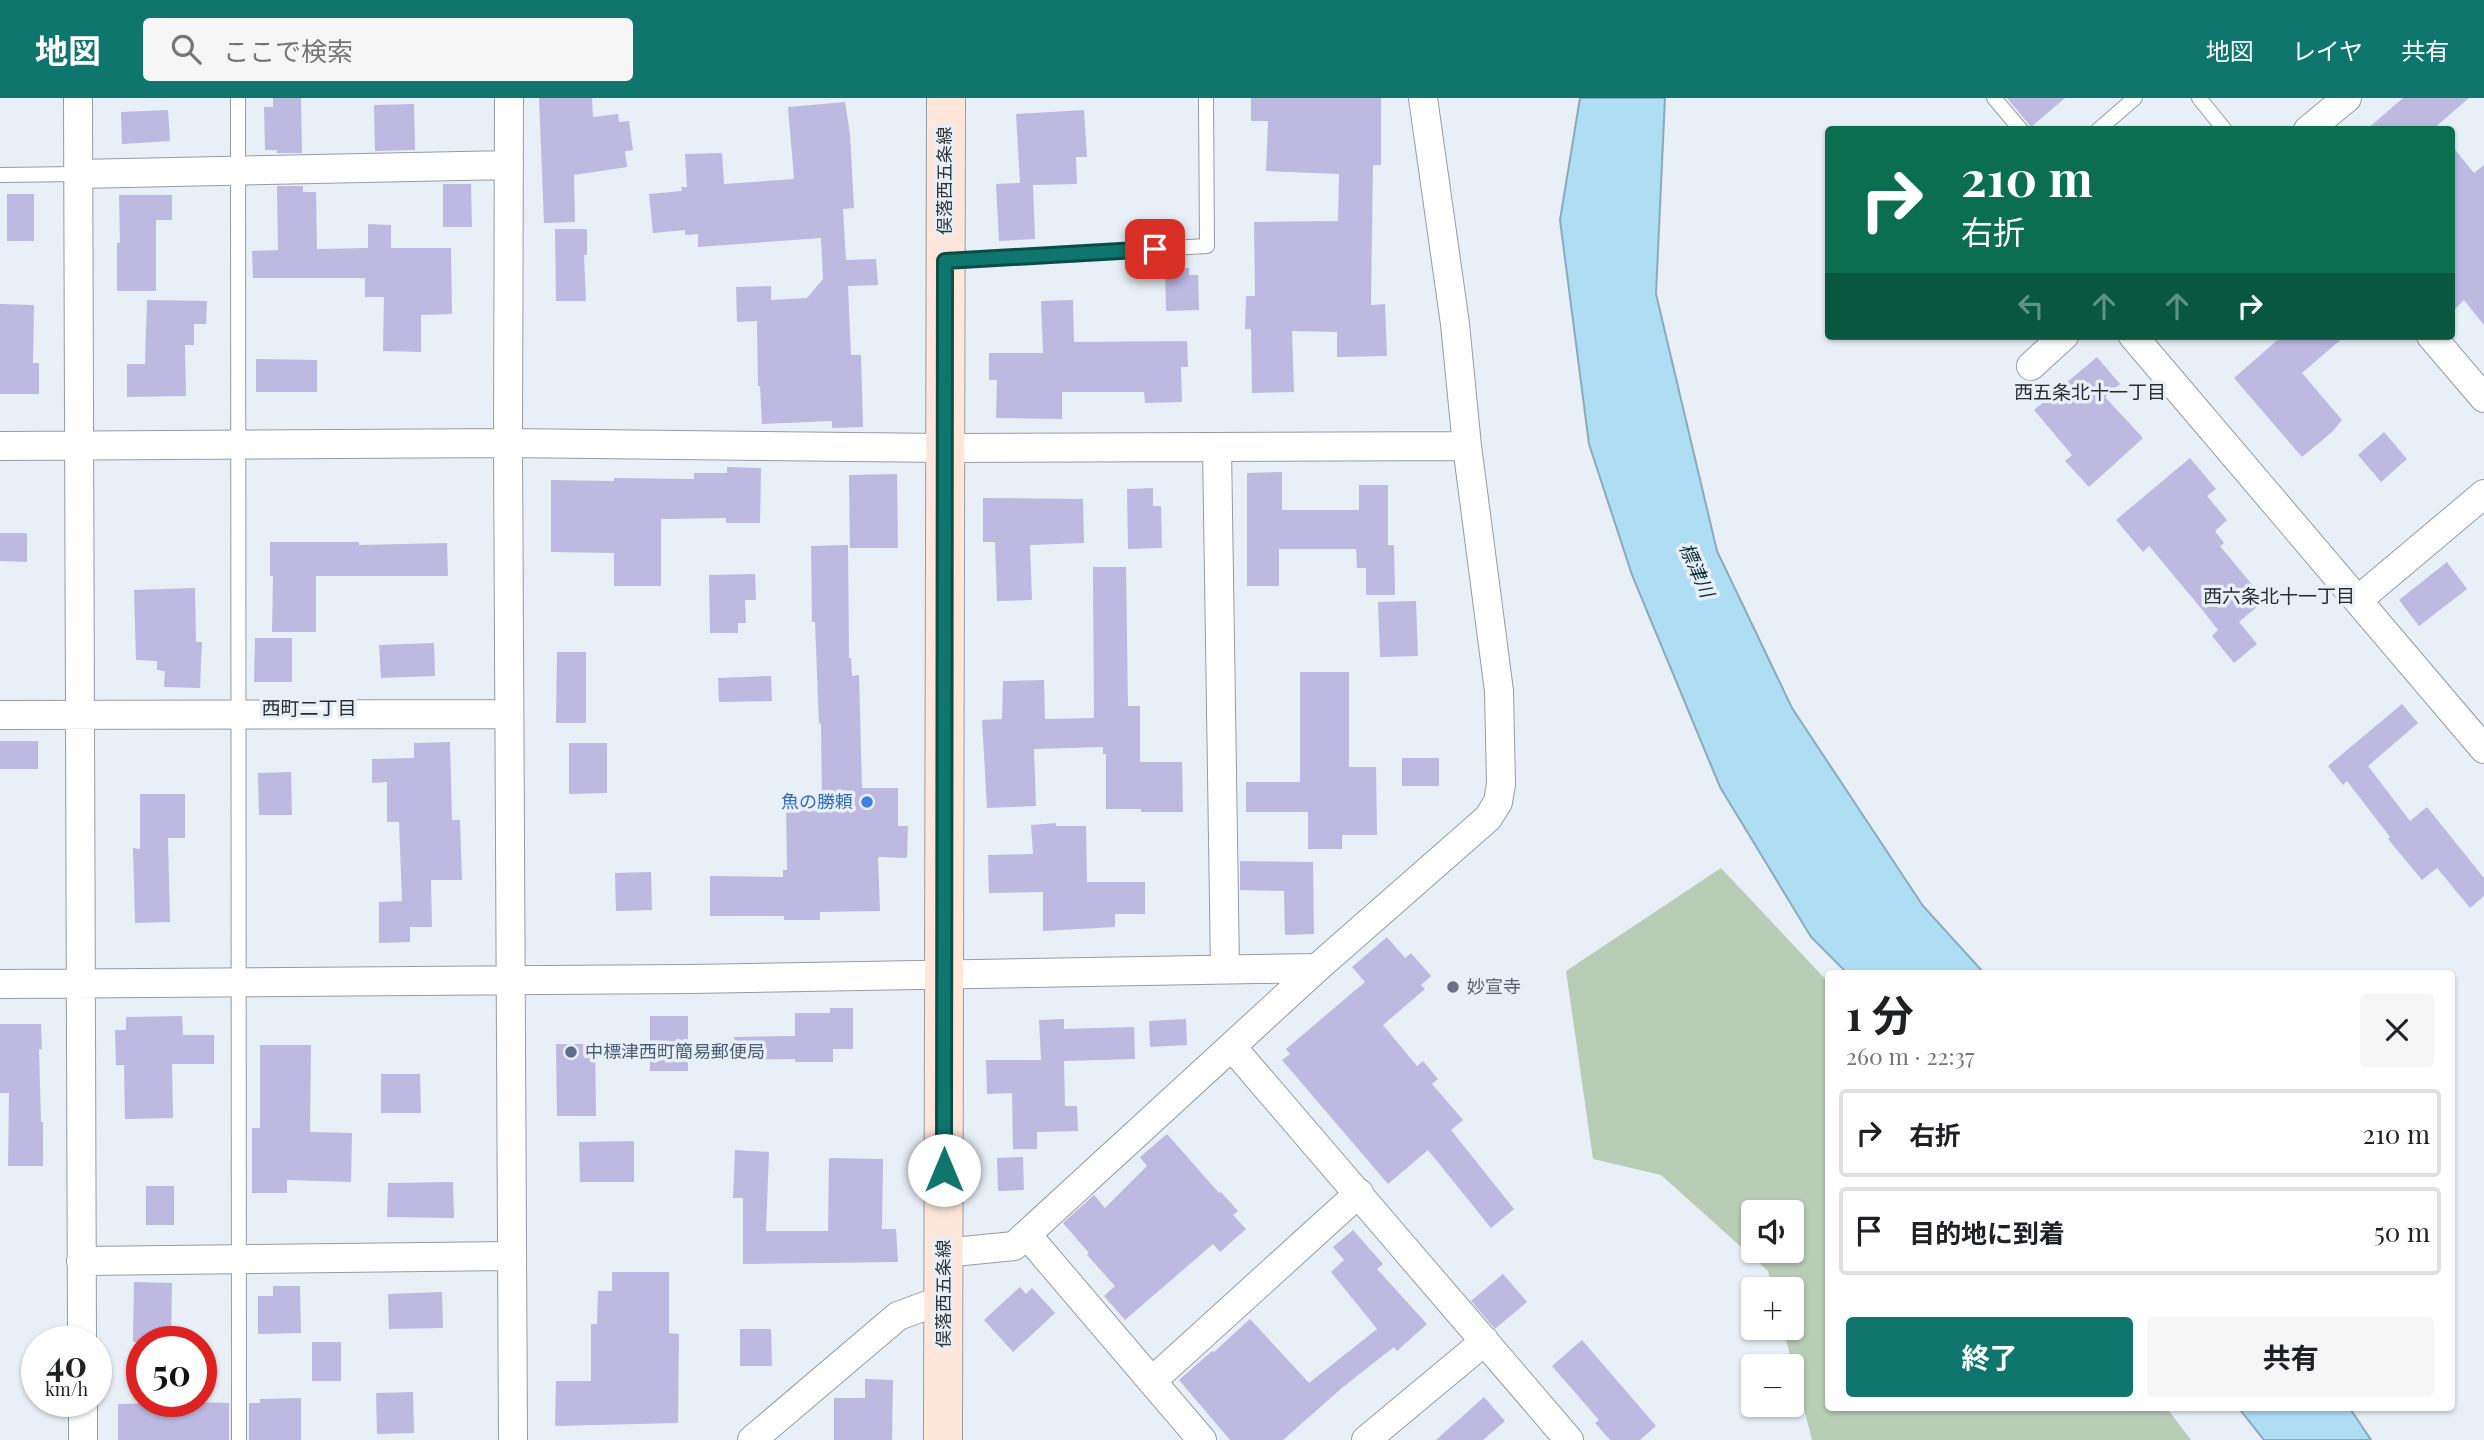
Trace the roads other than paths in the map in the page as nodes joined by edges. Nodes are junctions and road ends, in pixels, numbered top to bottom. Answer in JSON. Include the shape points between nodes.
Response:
{"nodes":[{"id":1,"x":78,"y":98,"type":"edge"},
{"id":2,"x":237,"y":98,"type":"edge"},
{"id":3,"x":509,"y":98,"type":"edge"},
{"id":4,"x":946,"y":98,"type":"edge"},
{"id":5,"x":1206,"y":98,"type":"edge"},
{"id":6,"x":1423,"y":98,"type":"edge"},
{"id":7,"x":1994,"y":98,"type":"edge"},
{"id":8,"x":2135,"y":98,"type":"edge"},
{"id":9,"x":2199,"y":98,"type":"edge"},
{"id":10,"x":2347,"y":98,"type":"edge"},
{"id":11,"x":2018,"y":126,"type":"edge"},
{"id":12,"x":2103,"y":126,"type":"edge"},
{"id":13,"x":2222,"y":126,"type":"edge"},
{"id":14,"x":2313,"y":126,"type":"edge"},
{"id":15,"x":509,"y":165,"type":"junction"},
{"id":16,"x":238,"y":171,"type":"junction"},
{"id":17,"x":0,"y":174,"type":"edge"},
{"id":18,"x":78,"y":174,"type":"junction"},
{"id":19,"x":945,"y":261,"type":"junction"},
{"id":20,"x":2060,"y":340,"type":"edge"},
{"id":21,"x":2136,"y":340,"type":"edge"},
{"id":22,"x":2434,"y":340,"type":"edge"},
{"id":23,"x":2031,"y":366,"type":"dead end"},
{"id":24,"x":2484,"y":398,"type":"edge"},
{"id":25,"x":508,"y":443,"type":"junction"},
{"id":26,"x":0,"y":446,"type":"edge"},
{"id":27,"x":239,"y":446,"type":"junction"},
{"id":28,"x":1467,"y":446,"type":"junction"},
{"id":29,"x":80,"y":447,"type":"junction"},
{"id":30,"x":1217,"y":447,"type":"junction"},
{"id":31,"x":944,"y":448,"type":"junction"},
{"id":32,"x":2484,"y":494,"type":"edge"},
{"id":33,"x":2358,"y":600,"type":"junction"},
{"id":34,"x":509,"y":714,"type":"junction"},
{"id":35,"x":0,"y":715,"type":"edge"},
{"id":36,"x":81,"y":715,"type":"junction"},
{"id":37,"x":237,"y":715,"type":"junction"},
{"id":38,"x":2484,"y":749,"type":"edge"},
{"id":39,"x":1317,"y":968,"type":"junction"},
{"id":40,"x":1225,"y":969,"type":"junction"},
{"id":41,"x":943,"y":975,"type":"junction"},
{"id":42,"x":510,"y":981,"type":"junction"},
{"id":43,"x":240,"y":982,"type":"junction"},
{"id":44,"x":82,"y":983,"type":"junction"},
{"id":45,"x":0,"y":984,"type":"edge"},
{"id":46,"x":1232,"y":1047,"type":"junction"},
{"id":47,"x":1359,"y":1193,"type":"junction"},
{"id":48,"x":1027,"y":1235,"type":"junction"},
{"id":49,"x":944,"y":1253,"type":"junction"},
{"id":50,"x":512,"y":1256,"type":"junction"},
{"id":51,"x":239,"y":1259,"type":"junction"},
{"id":52,"x":81,"y":1261,"type":"junction"},
{"id":53,"x":944,"y":1300,"type":"junction"},
{"id":54,"x":82,"y":1326,"type":"edge"},
{"id":55,"x":1485,"y":1342,"type":"junction"},
{"id":56,"x":1152,"y":1381,"type":"junction"},
{"id":57,"x":83,"y":1417,"type":"edge"},
{"id":58,"x":83,"y":1440,"type":"edge"},
{"id":59,"x":239,"y":1440,"type":"edge"},
{"id":60,"x":513,"y":1440,"type":"edge"},
{"id":61,"x":752,"y":1440,"type":"edge"},
{"id":62,"x":943,"y":1440,"type":"edge"},
{"id":63,"x":1202,"y":1440,"type":"edge"},
{"id":64,"x":1366,"y":1440,"type":"edge"},
{"id":65,"x":1569,"y":1440,"type":"edge"}],
"edges":[{"from":1,"to":18,"type":"street"},
{"from":2,"to":16,"type":"lane"},
{"from":3,"to":15,"type":"street"},
{"from":4,"to":19,"type":"main road","name":"俣落西五条線"},
{"from":5,"to":19,"type":"lane","via":[[1207,246]]},
{"from":6,"to":28,"type":"street"},
{"from":7,"to":11,"type":"lane"},
{"from":8,"to":12,"type":"lane"},
{"from":9,"to":13,"type":"lane"},
{"from":10,"to":14,"type":"street"},
{"from":15,"to":16,"type":"street"},
{"from":15,"to":25,"type":"street"},
{"from":16,"to":18,"type":"street"},
{"from":16,"to":27,"type":"lane"},
{"from":17,"to":18,"type":"lane"},
{"from":18,"to":29,"type":"street"},
{"from":19,"to":31,"type":"main road","name":"俣落西五条線"},
{"from":20,"to":23,"type":"street"},
{"from":21,"to":33,"type":"street"},
{"from":22,"to":24,"type":"street"},
{"from":25,"to":27,"type":"street"},
{"from":25,"to":31,"type":"street"},
{"from":25,"to":34,"type":"street"},
{"from":26,"to":29,"type":"street"},
{"from":27,"to":29,"type":"street"},
{"from":27,"to":37,"type":"lane"},
{"from":28,"to":30,"type":"street"},
{"from":28,"to":39,"type":"street","via":[[1499,691],[1502,756],[1498,802],[1488,818]]},
{"from":29,"to":36,"type":"street"},
{"from":30,"to":31,"type":"street"},
{"from":30,"to":40,"type":"street"},
{"from":31,"to":41,"type":"main road","name":"俣落西五条線"},
{"from":32,"to":33,"type":"street"},
{"from":33,"to":38,"type":"street"},
{"from":34,"to":37,"type":"street"},
{"from":34,"to":42,"type":"street"},
{"from":35,"to":36,"type":"street"},
{"from":36,"to":37,"type":"street"},
{"from":36,"to":44,"type":"street"},
{"from":37,"to":43,"type":"lane"},
{"from":39,"to":40,"type":"street"},
{"from":39,"to":46,"type":"street"},
{"from":40,"to":41,"type":"street"},
{"from":41,"to":42,"type":"street"},
{"from":41,"to":49,"type":"main road","name":"俣落西五条線"},
{"from":42,"to":43,"type":"street"},
{"from":42,"to":50,"type":"street"},
{"from":43,"to":44,"type":"street"},
{"from":43,"to":51,"type":"lane"},
{"from":44,"to":45,"type":"street"},
{"from":44,"to":52,"type":"street"},
{"from":46,"to":47,"type":"street"},
{"from":46,"to":48,"type":"street"},
{"from":47,"to":55,"type":"street"},
{"from":47,"to":56,"type":"street"},
{"from":48,"to":49,"type":"street","via":[[1014,1246]]},
{"from":48,"to":56,"type":"street"},
{"from":49,"to":53,"type":"main road","name":"俣落西五条線"},
{"from":50,"to":51,"type":"street"},
{"from":50,"to":60,"type":"street"},
{"from":51,"to":52,"type":"street"},
{"from":51,"to":59,"type":"lane"},
{"from":52,"to":54,"type":"street"},
{"from":53,"to":61,"type":"street","via":[[898,1316]]},
{"from":53,"to":62,"type":"main road","name":"俣落西五条線"},
{"from":55,"to":64,"type":"street"},
{"from":55,"to":65,"type":"street"},
{"from":56,"to":63,"type":"street"},
{"from":57,"to":58,"type":"street"}]}
